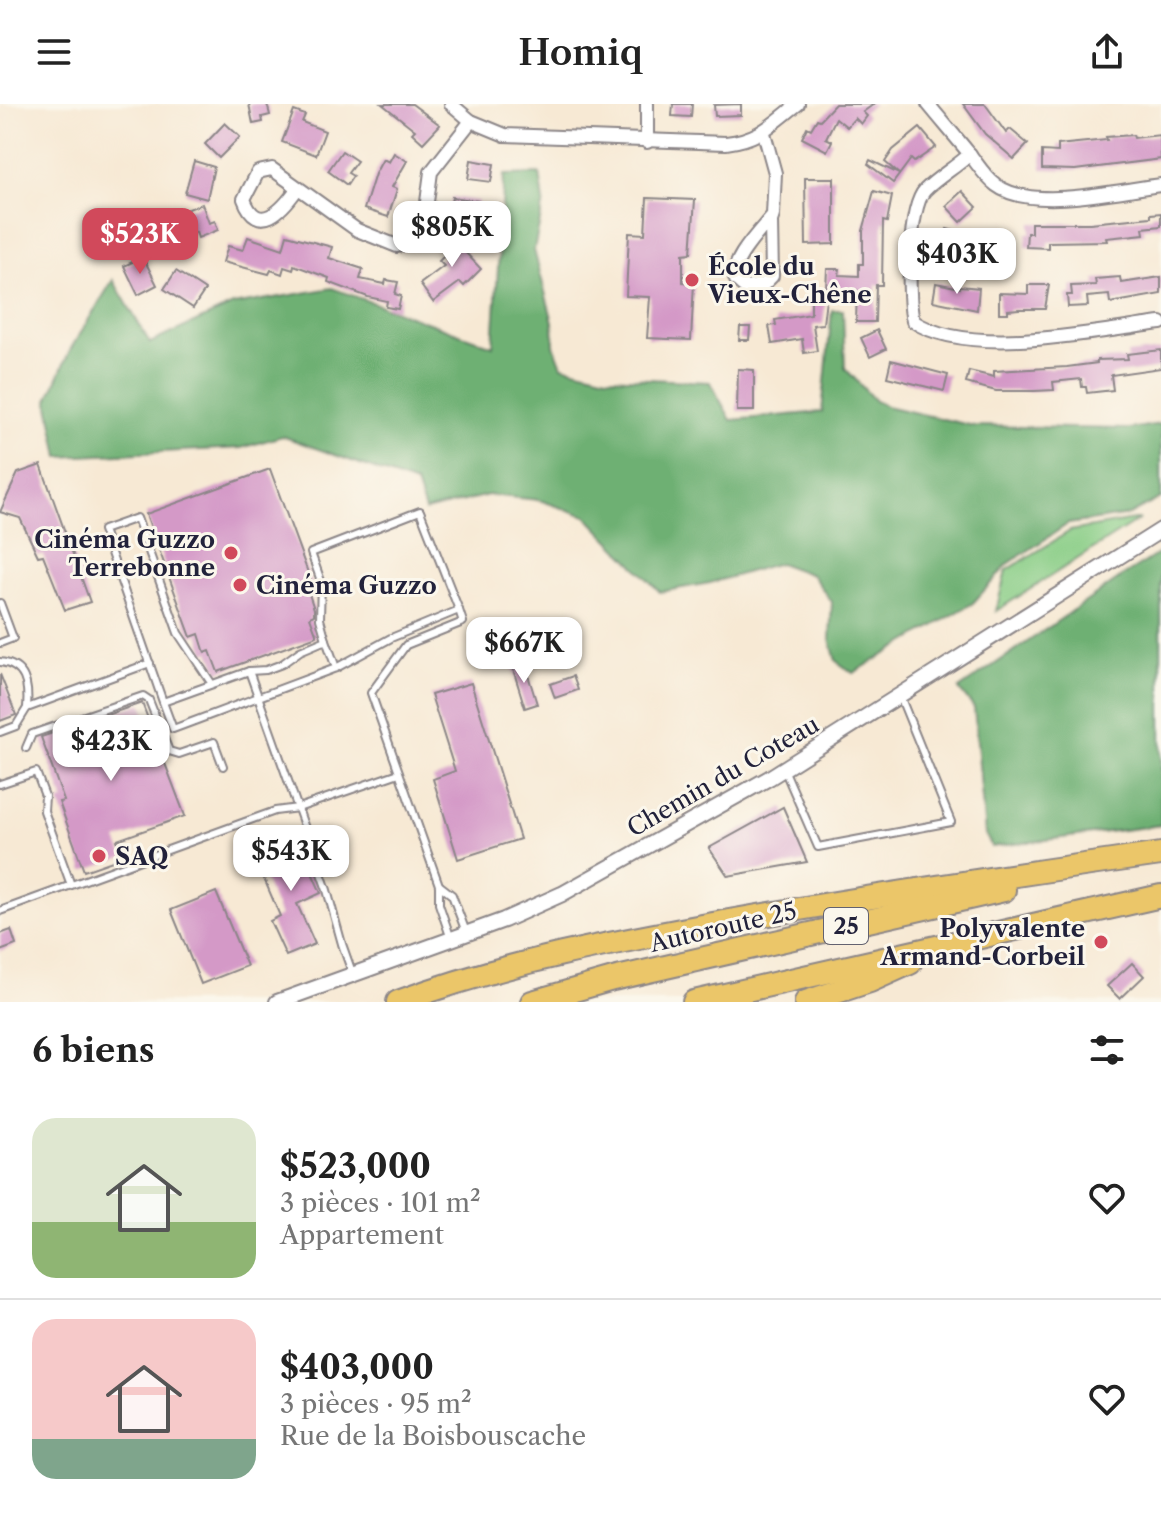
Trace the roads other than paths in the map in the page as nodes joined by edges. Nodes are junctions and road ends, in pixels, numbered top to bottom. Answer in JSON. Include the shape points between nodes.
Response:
{"nodes":[{"id":1,"x":451,"y":104,"type":"edge"},
{"id":2,"x":647,"y":104,"type":"edge"},
{"id":3,"x":798,"y":104,"type":"edge"},
{"id":4,"x":928,"y":104,"type":"edge"},
{"id":5,"x":471,"y":121,"type":"junction"},
{"id":6,"x":764,"y":133,"type":"junction"},
{"id":7,"x":647,"y":142,"type":"junction"},
{"id":8,"x":970,"y":154,"type":"junction"},
{"id":9,"x":1161,"y":185,"type":"edge"},
{"id":10,"x":297,"y":189,"type":"junction"},
{"id":11,"x":773,"y":215,"type":"junction"},
{"id":12,"x":1161,"y":323,"type":"edge"},
{"id":13,"x":1161,"y":530,"type":"edge"},
{"id":14,"x":0,"y":603,"type":"edge"},
{"id":15,"x":459,"y":610,"type":"junction"},
{"id":16,"x":326,"y":640,"type":"junction"},
{"id":17,"x":0,"y":643,"type":"edge"},
{"id":18,"x":0,"y":662,"type":"edge"},
{"id":19,"x":150,"y":663,"type":"junction"},
{"id":20,"x":336,"y":668,"type":"junction"},
{"id":21,"x":249,"y":671,"type":"junction"},
{"id":22,"x":212,"y":684,"type":"junction"},
{"id":23,"x":900,"y":696,"type":"junction"},
{"id":24,"x":259,"y":699,"type":"junction"},
{"id":25,"x":163,"y":702,"type":"junction"},
{"id":26,"x":27,"y":708,"type":"junction"},
{"id":27,"x":0,"y":732,"type":"edge"},
{"id":28,"x":26,"y":748,"type":"dead end"},
{"id":29,"x":223,"y":766,"type":"dead end"},
{"id":30,"x":784,"y":769,"type":"junction"},
{"id":31,"x":399,"y":773,"type":"junction"},
{"id":32,"x":0,"y":784,"type":"edge"},
{"id":33,"x":298,"y":808,"type":"junction"},
{"id":34,"x":1161,"y":854,"type":"edge"},
{"id":35,"x":71,"y":885,"type":"junction"},
{"id":36,"x":439,"y":885,"type":"junction"},
{"id":37,"x":1161,"y":896,"type":"edge"},
{"id":38,"x":0,"y":911,"type":"edge"},
{"id":39,"x":466,"y":934,"type":"junction"},
{"id":40,"x":451,"y":939,"type":"junction"},
{"id":41,"x":954,"y":943,"type":"junction"},
{"id":42,"x":353,"y":975,"type":"junction"},
{"id":43,"x":277,"y":1002,"type":"edge"},
{"id":44,"x":398,"y":1002,"type":"edge"},
{"id":45,"x":532,"y":1002,"type":"edge"},
{"id":46,"x":694,"y":1002,"type":"edge"},
{"id":47,"x":806,"y":1002,"type":"edge"}],
"edges":[{"from":1,"to":5,"type":"street"},
{"from":2,"to":7,"type":"street"},
{"from":3,"to":6,"type":"street"},
{"from":4,"to":8,"type":"street"},
{"from":5,"to":7,"type":"street","via":[[505,135]]},
{"from":5,"to":10,"type":"street","via":[[431,172],[425,217],[406,244],[397,246],[357,230]]},
{"from":6,"to":7,"type":"street","via":[[726,143]]},
{"from":6,"to":11,"type":"street","via":[[775,173]]},
{"from":8,"to":9,"type":"street","via":[[996,185],[1037,198]]},
{"from":8,"to":12,"type":"street","via":[[918,199],[909,292],[913,321],[925,329],[988,340]]},
{"from":10,"to":10,"type":"street","via":[[266,169],[258,172],[244,199],[252,213],[270,216],[284,208]]},
{"from":11,"to":11,"type":"street","via":[[737,260],[736,280],[746,288],[772,276]]},
{"from":13,"to":23,"type":"street","name":"Chemin du Coteau"},
{"from":14,"to":17,"type":"lane","via":[[13,638]]},
{"from":15,"to":16,"type":"lane","via":[[420,511],[311,553],[321,581],[320,619]]},
{"from":15,"to":20,"type":"lane"},
{"from":15,"to":31,"type":"lane","via":[[463,622],[406,645],[371,693]]},
{"from":16,"to":20,"type":"lane"},
{"from":16,"to":21,"type":"lane","via":[[282,664]]},
{"from":18,"to":26,"type":"lane","via":[[18,668],[27,680]]},
{"from":19,"to":22,"type":"lane","via":[[103,530],[137,518],[178,633]]},
{"from":19,"to":25,"type":"lane"},
{"from":19,"to":26,"type":"lane"},
{"from":20,"to":24,"type":"lane"},
{"from":21,"to":22,"type":"lane"},
{"from":21,"to":24,"type":"lane"},
{"from":22,"to":25,"type":"lane"},
{"from":23,"to":30,"type":"street","name":"Chemin du Coteau"},
{"from":23,"to":30,"type":"lane","via":[[951,822],[818,847]]},
{"from":24,"to":25,"type":"lane","via":[[173,729]]},
{"from":24,"to":33,"type":"lane"},
{"from":26,"to":27,"type":"lane","via":[[16,726]]},
{"from":28,"to":29,"type":"lane","via":[[32,734],[143,696],[169,751],[179,754],[214,742]]},
{"from":30,"to":39,"type":"street","name":"Chemin du Coteau","via":[[562,894]]},
{"from":31,"to":33,"type":"lane"},
{"from":31,"to":36,"type":"lane"},
{"from":32,"to":35,"type":"lane","via":[[36,772]]},
{"from":33,"to":35,"type":"lane","via":[[275,811]]},
{"from":33,"to":42,"type":"lane"},
{"from":34,"to":44,"type":"highway","via":[[873,896],[605,944],[496,970]]},
{"from":34,"to":45,"type":"highway","name":"Autoroute 25","number":"25"},
{"from":35,"to":38,"type":"lane"},
{"from":36,"to":39,"type":"lane","via":[[452,895]]},
{"from":36,"to":40,"type":"lane","via":[[439,904]]},
{"from":37,"to":41,"type":"highway","number":"25"},
{"from":39,"to":40,"type":"street","name":"Chemin du Coteau"},
{"from":40,"to":42,"type":"street","name":"Chemin du Coteau"},
{"from":41,"to":46,"type":"highway","number":"25"},
{"from":41,"to":47,"type":"highway","via":[[870,981]]},
{"from":42,"to":43,"type":"street","name":"Chemin du Coteau"}]}
